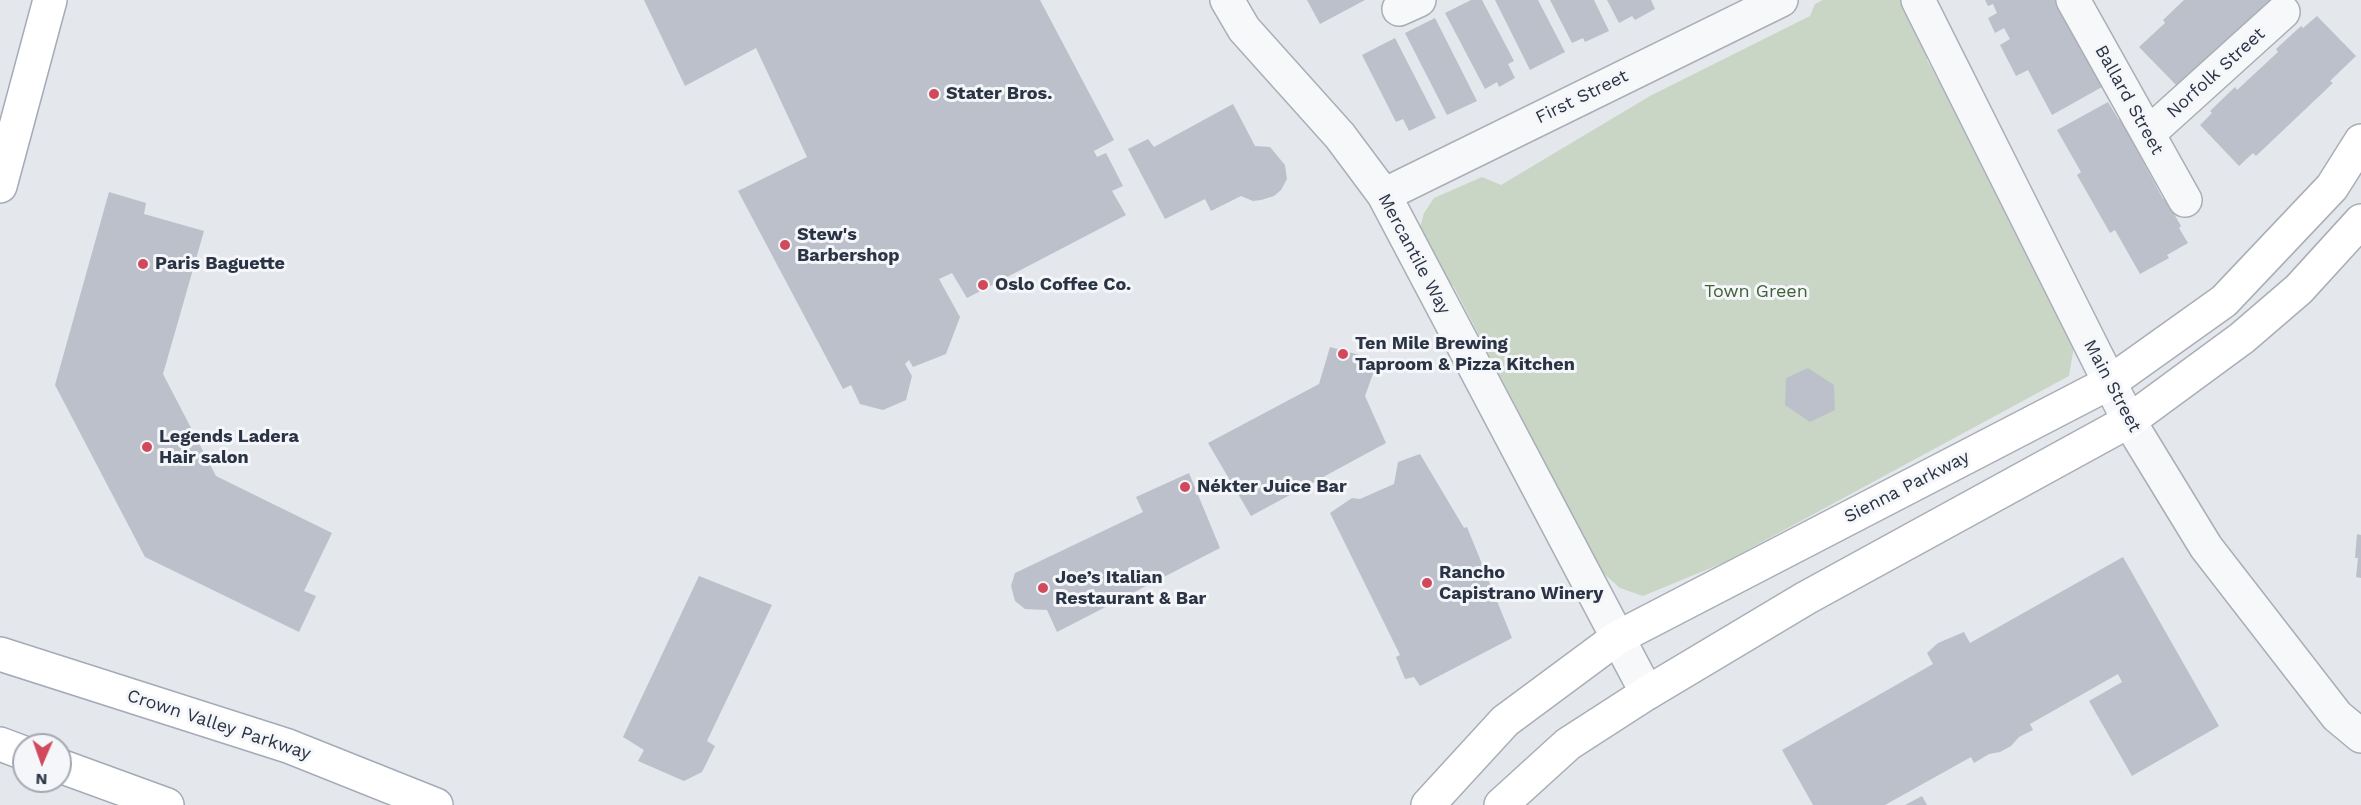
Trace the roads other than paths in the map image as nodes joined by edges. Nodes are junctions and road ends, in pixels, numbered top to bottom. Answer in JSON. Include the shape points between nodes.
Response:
{"nodes":[{"id":1,"x":51,"y":0,"type":"edge"},
{"id":2,"x":1227,"y":0,"type":"edge"},
{"id":3,"x":1781,"y":0,"type":"edge"},
{"id":4,"x":1918,"y":0,"type":"edge"},
{"id":5,"x":2073,"y":0,"type":"edge"},
{"id":6,"x":2283,"y":12,"type":"dead end"},
{"id":7,"x":2148,"y":134,"type":"junction"},
{"id":8,"x":2361,"y":141,"type":"edge"},
{"id":9,"x":0,"y":186,"type":"edge"},
{"id":10,"x":1383,"y":195,"type":"junction"},
{"id":11,"x":2185,"y":200,"type":"dead end"},
{"id":12,"x":2361,"y":221,"type":"edge"},
{"id":13,"x":2109,"y":382,"type":"junction"},
{"id":14,"x":2129,"y":421,"type":"junction"},
{"id":15,"x":1617,"y":638,"type":"junction"},
{"id":16,"x":0,"y":654,"type":"edge"},
{"id":17,"x":1647,"y":693,"type":"junction"},
{"id":18,"x":2361,"y":736,"type":"edge"},
{"id":19,"x":72,"y":770,"type":"edge"},
{"id":20,"x":167,"y":805,"type":"edge"},
{"id":21,"x":436,"y":805,"type":"edge"},
{"id":22,"x":1428,"y":805,"type":"edge"},
{"id":23,"x":1501,"y":805,"type":"edge"}],
"edges":[{"from":1,"to":9,"type":"main road"},
{"from":2,"to":10,"type":"street","name":"Mercantile Way","via":[[1245,29],[1340,136]]},
{"from":3,"to":10,"type":"street","name":"First Street"},
{"from":4,"to":13,"type":"street","name":"Main Street"},
{"from":5,"to":7,"type":"street","name":"Ballard Street"},
{"from":6,"to":7,"type":"street","name":"Norfolk Street"},
{"from":7,"to":11,"type":"street","name":"Ballard Street"},
{"from":8,"to":13,"type":"main road","name":"Sienna Parkway","via":[[2332,187],[2224,301]]},
{"from":10,"to":15,"type":"street","name":"Mercantile Way"},
{"from":12,"to":14,"type":"main road","via":[[2299,289],[2242,338]]},
{"from":13,"to":14,"type":"street","name":"Main Street"},
{"from":13,"to":15,"type":"main road","name":"Sienna Parkway"},
{"from":14,"to":17,"type":"main road","via":[[1806,598]]},
{"from":14,"to":18,"type":"street","name":"Main Street","via":[[2206,547],[2337,716]]},
{"from":15,"to":17,"type":"street","name":"Mercantile Way"},
{"from":15,"to":22,"type":"main road","name":"Sienna Parkway","via":[[1505,721]]},
{"from":16,"to":21,"type":"main road","name":"Crown Valley Parkway","via":[[288,746]]},
{"from":17,"to":23,"type":"main road","via":[[1568,744]]},
{"from":19,"to":20,"type":"main road"}]}
